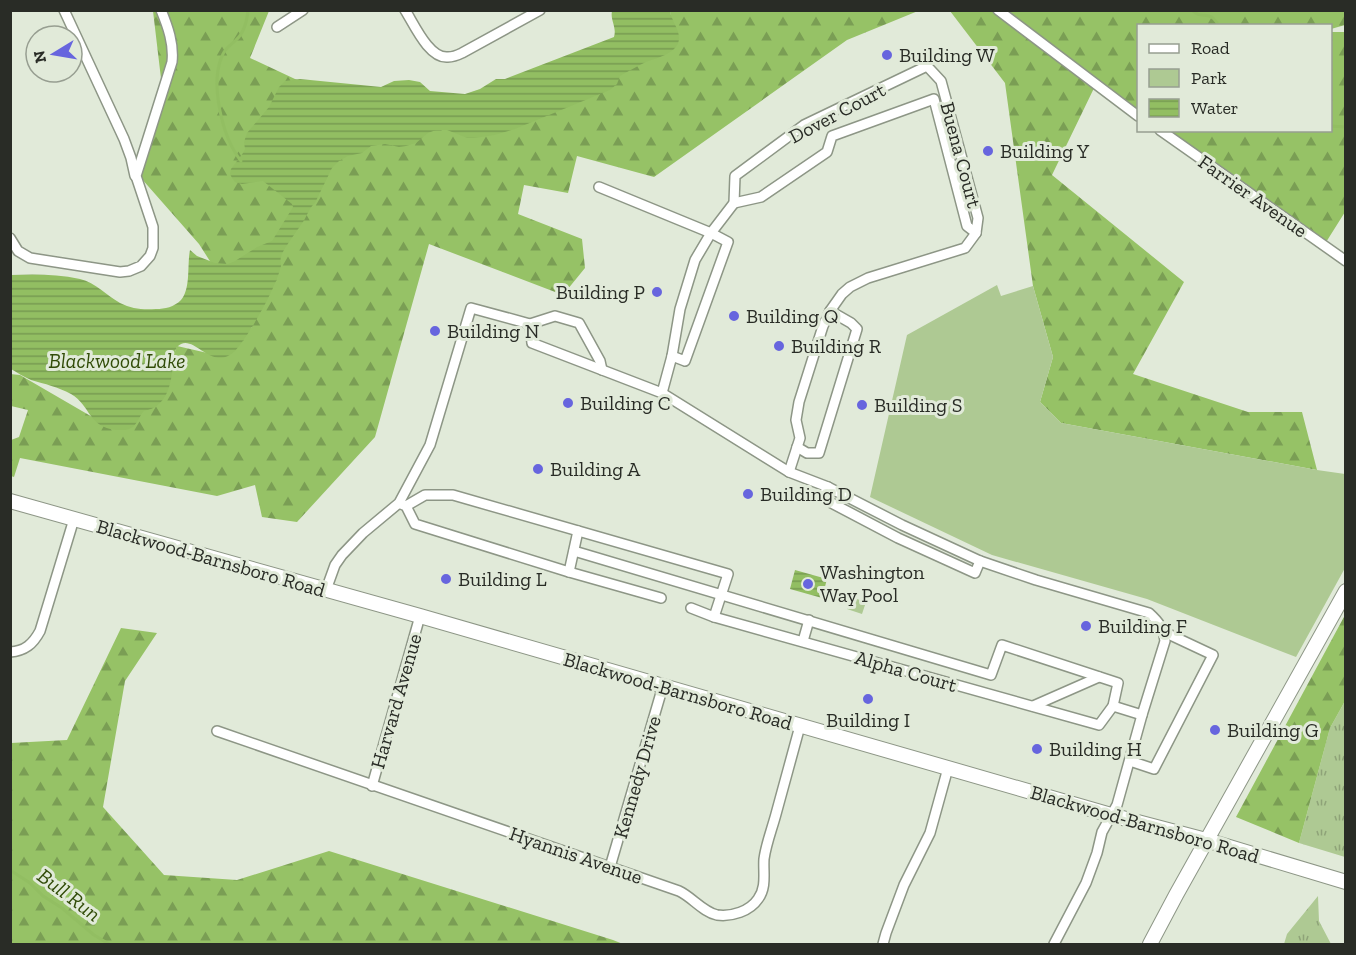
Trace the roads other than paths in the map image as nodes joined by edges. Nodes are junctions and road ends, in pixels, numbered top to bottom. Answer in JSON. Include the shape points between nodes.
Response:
{"nodes":[{"id":1,"x":64,"y":10,"type":"edge"},
{"id":2,"x":161,"y":10,"type":"edge"},
{"id":3,"x":303,"y":10,"type":"edge"},
{"id":4,"x":405,"y":10,"type":"edge"},
{"id":5,"x":540,"y":10,"type":"edge"},
{"id":6,"x":998,"y":10,"type":"edge"},
{"id":7,"x":278,"y":27,"type":"dead end"},
{"id":8,"x":927,"y":66,"type":"joint"},
{"id":9,"x":1137,"y":115,"type":"edge"},
{"id":10,"x":1163,"y":132,"type":"edge"},
{"id":11,"x":135,"y":176,"type":"junction"},
{"id":12,"x":598,"y":187,"type":"dead end"},
{"id":13,"x":734,"y":203,"type":"junction"},
{"id":14,"x":976,"y":232,"type":"junction"},
{"id":15,"x":711,"y":233,"type":"junction"},
{"id":16,"x":10,"y":238,"type":"edge"},
{"id":17,"x":1346,"y":261,"type":"edge"},
{"id":18,"x":830,"y":311,"type":"junction"},
{"id":19,"x":530,"y":324,"type":"junction"},
{"id":20,"x":672,"y":356,"type":"junction"},
{"id":21,"x":602,"y":370,"type":"junction"},
{"id":22,"x":662,"y":393,"type":"junction"},
{"id":23,"x":797,"y":447,"type":"junction"},
{"id":24,"x":789,"y":472,"type":"junction"},
{"id":25,"x":10,"y":501,"type":"edge"},
{"id":26,"x":403,"y":505,"type":"junction"},
{"id":27,"x":74,"y":519,"type":"junction"},
{"id":28,"x":578,"y":531,"type":"junction"},
{"id":29,"x":574,"y":551,"type":"junction"},
{"id":30,"x":569,"y":572,"type":"junction"},
{"id":31,"x":326,"y":590,"type":"junction"},
{"id":32,"x":1346,"y":591,"type":"edge"},
{"id":33,"x":722,"y":594,"type":"junction"},
{"id":34,"x":661,"y":598,"type":"dead end"},
{"id":35,"x":691,"y":608,"type":"dead end"},
{"id":36,"x":420,"y":616,"type":"junction"},
{"id":37,"x":714,"y":616,"type":"junction"},
{"id":38,"x":809,"y":620,"type":"junction"},
{"id":39,"x":1164,"y":632,"type":"junction"},
{"id":40,"x":874,"y":640,"type":"junction"},
{"id":41,"x":803,"y":641,"type":"junction"},
{"id":42,"x":10,"y":652,"type":"edge"},
{"id":43,"x":867,"y":660,"type":"junction"},
{"id":44,"x":1099,"y":677,"type":"junction"},
{"id":45,"x":663,"y":686,"type":"junction"},
{"id":46,"x":1033,"y":706,"type":"junction"},
{"id":47,"x":1113,"y":706,"type":"junction"},
{"id":48,"x":1142,"y":715,"type":"junction"},
{"id":49,"x":800,"y":726,"type":"junction"},
{"id":50,"x":217,"y":731,"type":"dead end"},
{"id":51,"x":1130,"y":761,"type":"junction"},
{"id":52,"x":948,"y":768,"type":"junction"},
{"id":53,"x":372,"y":786,"type":"junction"},
{"id":54,"x":1111,"y":815,"type":"junction"},
{"id":55,"x":1206,"y":840,"type":"junction"},
{"id":56,"x":610,"y":867,"type":"junction"},
{"id":57,"x":1346,"y":882,"type":"edge"},
{"id":58,"x":883,"y":945,"type":"edge"},
{"id":59,"x":1054,"y":945,"type":"edge"},
{"id":60,"x":1150,"y":945,"type":"edge"}],
"edges":[{"from":1,"to":11,"type":"street","via":[[124,139]]},
{"from":2,"to":11,"type":"street","via":[[171,37],[172,62]]},
{"from":3,"to":7,"type":"street"},
{"from":4,"to":5,"type":"street","via":[[426,45],[436,55],[449,58]]},
{"from":6,"to":9,"type":"street"},
{"from":8,"to":13,"type":"street","name":"Dover Court","via":[[804,125],[735,176]]},
{"from":8,"to":14,"type":"street","name":"Buena Court","via":[[942,81],[978,218]]},
{"from":10,"to":17,"type":"street","name":"Farrier Avenue"},
{"from":11,"to":16,"type":"street","via":[[154,238],[150,256],[129,272],[24,255]]},
{"from":12,"to":15,"type":"street"},
{"from":13,"to":14,"type":"street","via":[[761,197],[827,152],[832,136],[934,99],[967,226]]},
{"from":13,"to":15,"type":"street"},
{"from":14,"to":18,"type":"street","name":"Buena Court","via":[[965,248],[850,287]]},
{"from":15,"to":20,"type":"street","via":[[695,260],[680,309]]},
{"from":15,"to":20,"type":"street","via":[[728,242],[685,361]]},
{"from":18,"to":23,"type":"street","name":"Buena Court","via":[[799,402]]},
{"from":18,"to":23,"type":"street","via":[[857,329],[819,453],[807,453]]},
{"from":19,"to":21,"type":"street","via":[[532,343]]},
{"from":19,"to":21,"type":"street","via":[[555,316],[579,323]]},
{"from":19,"to":26,"type":"street","via":[[471,308],[430,445]]},
{"from":20,"to":22,"type":"street"},
{"from":21,"to":22,"type":"street"},
{"from":22,"to":24,"type":"street"},
{"from":23,"to":24,"type":"street","name":"Buena Court"},
{"from":24,"to":39,"type":"street","via":[[980,561],[1149,613]]},
{"from":25,"to":27,"type":"main road","name":"Blackwood-Barnsboro Road"},
{"from":26,"to":28,"type":"street","via":[[425,495],[453,495]]},
{"from":26,"to":30,"type":"street","via":[[415,524]]},
{"from":26,"to":31,"type":"street","via":[[363,533],[342,555]]},
{"from":27,"to":31,"type":"main road","name":"Blackwood-Barnsboro Road"},
{"from":27,"to":42,"type":"street","via":[[40,632],[31,645]]},
{"from":28,"to":29,"type":"street"},
{"from":28,"to":33,"type":"street","via":[[728,574]]},
{"from":29,"to":30,"type":"street"},
{"from":29,"to":33,"type":"street"},
{"from":30,"to":34,"type":"street"},
{"from":31,"to":36,"type":"main road","name":"Blackwood-Barnsboro Road"},
{"from":32,"to":55,"type":"main road"},
{"from":33,"to":37,"type":"street"},
{"from":33,"to":38,"type":"street"},
{"from":35,"to":37,"type":"street","name":"Alpha Court"},
{"from":36,"to":45,"type":"main road","name":"Blackwood-Barnsboro Road"},
{"from":36,"to":53,"type":"street","name":"Harvard Avenue"},
{"from":37,"to":41,"type":"street","name":"Alpha Court"},
{"from":38,"to":40,"type":"street"},
{"from":38,"to":41,"type":"street"},
{"from":39,"to":48,"type":"street","via":[[1165,641]]},
{"from":39,"to":51,"type":"street","via":[[1213,655],[1154,769]]},
{"from":40,"to":43,"type":"street"},
{"from":40,"to":44,"type":"street","via":[[991,675],[1002,645]]},
{"from":41,"to":43,"type":"street","name":"Alpha Court"},
{"from":43,"to":46,"type":"street","name":"Alpha Court"},
{"from":44,"to":46,"type":"street"},
{"from":44,"to":47,"type":"street","via":[[1118,683]]},
{"from":45,"to":49,"type":"main road","name":"Blackwood-Barnsboro Road"},
{"from":45,"to":56,"type":"street","name":"Kennedy Drive"},
{"from":46,"to":47,"type":"street","name":"Alpha Court","via":[[1099,725]]},
{"from":47,"to":48,"type":"street"},
{"from":48,"to":51,"type":"street"},
{"from":49,"to":52,"type":"main road","name":"Blackwood-Barnsboro Road"},
{"from":49,"to":56,"type":"street","name":"Hyannis Avenue","via":[[765,854],[765,878],[756,903],[733,914],[717,915],[679,891]]},
{"from":50,"to":53,"type":"street","name":"Hyannis Avenue"},
{"from":51,"to":54,"type":"street"},
{"from":52,"to":54,"type":"main road","name":"Blackwood-Barnsboro Road"},
{"from":52,"to":58,"type":"street","via":[[930,833],[904,885]]},
{"from":53,"to":56,"type":"street","name":"Hyannis Avenue"},
{"from":54,"to":55,"type":"main road","name":"Blackwood-Barnsboro Road"},
{"from":54,"to":59,"type":"street","via":[[1086,883]]},
{"from":55,"to":57,"type":"main road","name":"Blackwood-Barnsboro Road"},
{"from":55,"to":60,"type":"main road"}]}
